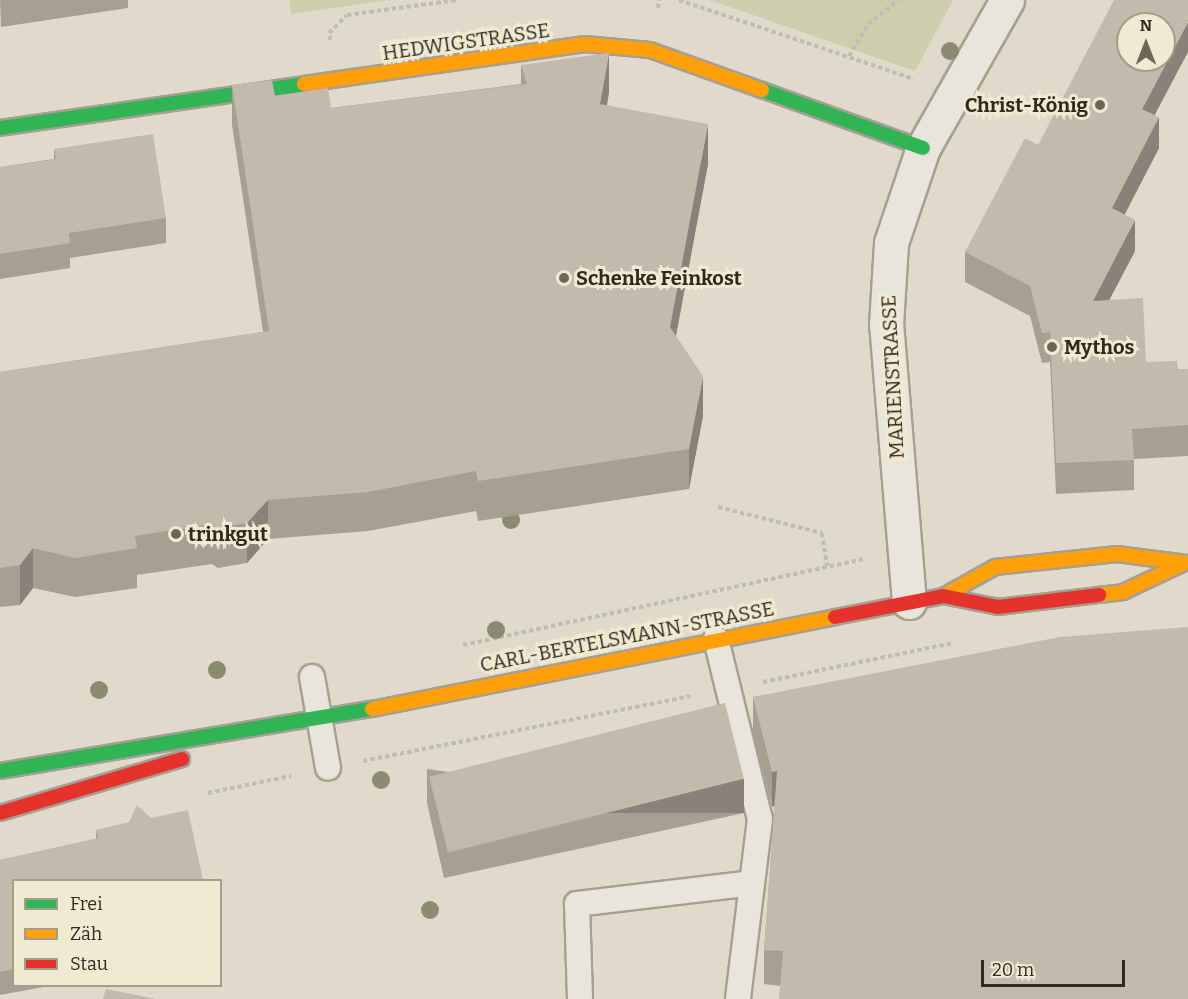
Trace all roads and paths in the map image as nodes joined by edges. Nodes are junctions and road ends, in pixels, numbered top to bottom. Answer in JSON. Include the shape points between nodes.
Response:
{"nodes":[{"id":1,"x":457,"y":0,"type":"edge"},
{"id":2,"x":679,"y":0,"type":"edge"},
{"id":3,"x":899,"y":0,"type":"edge"},
{"id":4,"x":1007,"y":0,"type":"edge"},
{"id":5,"x":849,"y":56,"type":"junction"},
{"id":6,"x":336,"y":80,"type":"junction"},
{"id":7,"x":954,"y":93,"type":"junction"},
{"id":8,"x":0,"y":128,"type":"edge"},
{"id":9,"x":923,"y":148,"type":"junction"},
{"id":10,"x":718,"y":507,"type":"dead end"},
{"id":11,"x":1186,"y":562,"type":"edge"},
{"id":12,"x":840,"y":564,"type":"dead end"},
{"id":13,"x":827,"y":566,"type":"junction"},
{"id":14,"x":943,"y":597,"type":"junction"},
{"id":15,"x":909,"y":602,"type":"junction"},
{"id":16,"x":716,"y":639,"type":"junction"},
{"id":17,"x":962,"y":642,"type":"dead end"},
{"id":18,"x":453,"y":647,"type":"dead end"},
{"id":19,"x":312,"y":677,"type":"dead end"},
{"id":20,"x":729,"y":689,"type":"junction"},
{"id":21,"x":319,"y":719,"type":"junction"},
{"id":22,"x":328,"y":768,"type":"junction"},
{"id":23,"x":0,"y":771,"type":"edge"},
{"id":24,"x":199,"y":795,"type":"dead end"},
{"id":25,"x":0,"y":813,"type":"edge"},
{"id":26,"x":752,"y":883,"type":"junction"},
{"id":27,"x":580,"y":999,"type":"edge"},
{"id":28,"x":738,"y":999,"type":"edge"}],
"edges":[{"from":1,"to":6,"type":"path","via":[[347,15],[329,33]]},
{"from":2,"to":5,"type":"path"},
{"from":3,"to":5,"type":"path","via":[[868,24]]},
{"from":4,"to":7,"type":"street","name":"MARIENSTRASSE"},
{"from":5,"to":7,"type":"path"},
{"from":6,"to":8,"type":"main road","name":"HEDWIGSTRASSE"},
{"from":6,"to":9,"type":"main road","name":"HEDWIGSTRASSE","via":[[585,44],[650,50]]},
{"from":7,"to":9,"type":"street","name":"MARIENSTRASSE"},
{"from":9,"to":15,"type":"street","name":"MARIENSTRASSE","via":[[891,243],[886,325]]},
{"from":10,"to":13,"type":"path","via":[[822,533]]},
{"from":11,"to":14,"type":"main road","name":"CARL-BERTELSMANN-STRASSE","via":[[1123,592],[998,607]]},
{"from":11,"to":14,"type":"main road","name":"CARL-BERTELSMANN-STRASSE","via":[[1117,554],[995,567]]},
{"from":12,"to":13,"type":"path"},
{"from":13,"to":18,"type":"path"},
{"from":14,"to":15,"type":"main road","name":"CARL-BERTELSMANN-STRASSE"},
{"from":15,"to":16,"type":"main road","name":"CARL-BERTELSMANN-STRASSE"},
{"from":16,"to":20,"type":"lane"},
{"from":16,"to":21,"type":"main road","name":"CARL-BERTELSMANN-STRASSE"},
{"from":17,"to":20,"type":"path"},
{"from":19,"to":21,"type":"lane"},
{"from":20,"to":22,"type":"path"},
{"from":20,"to":26,"type":"lane","via":[[760,819]]},
{"from":21,"to":22,"type":"lane"},
{"from":21,"to":23,"type":"main road","name":"CARL-BERTELSMANN-STRASSE"},
{"from":21,"to":25,"type":"main road","name":"CARL-BERTELSMANN-STRASSE"},
{"from":22,"to":24,"type":"path"},
{"from":26,"to":27,"type":"lane","via":[[578,904]]},
{"from":26,"to":28,"type":"lane"}]}
